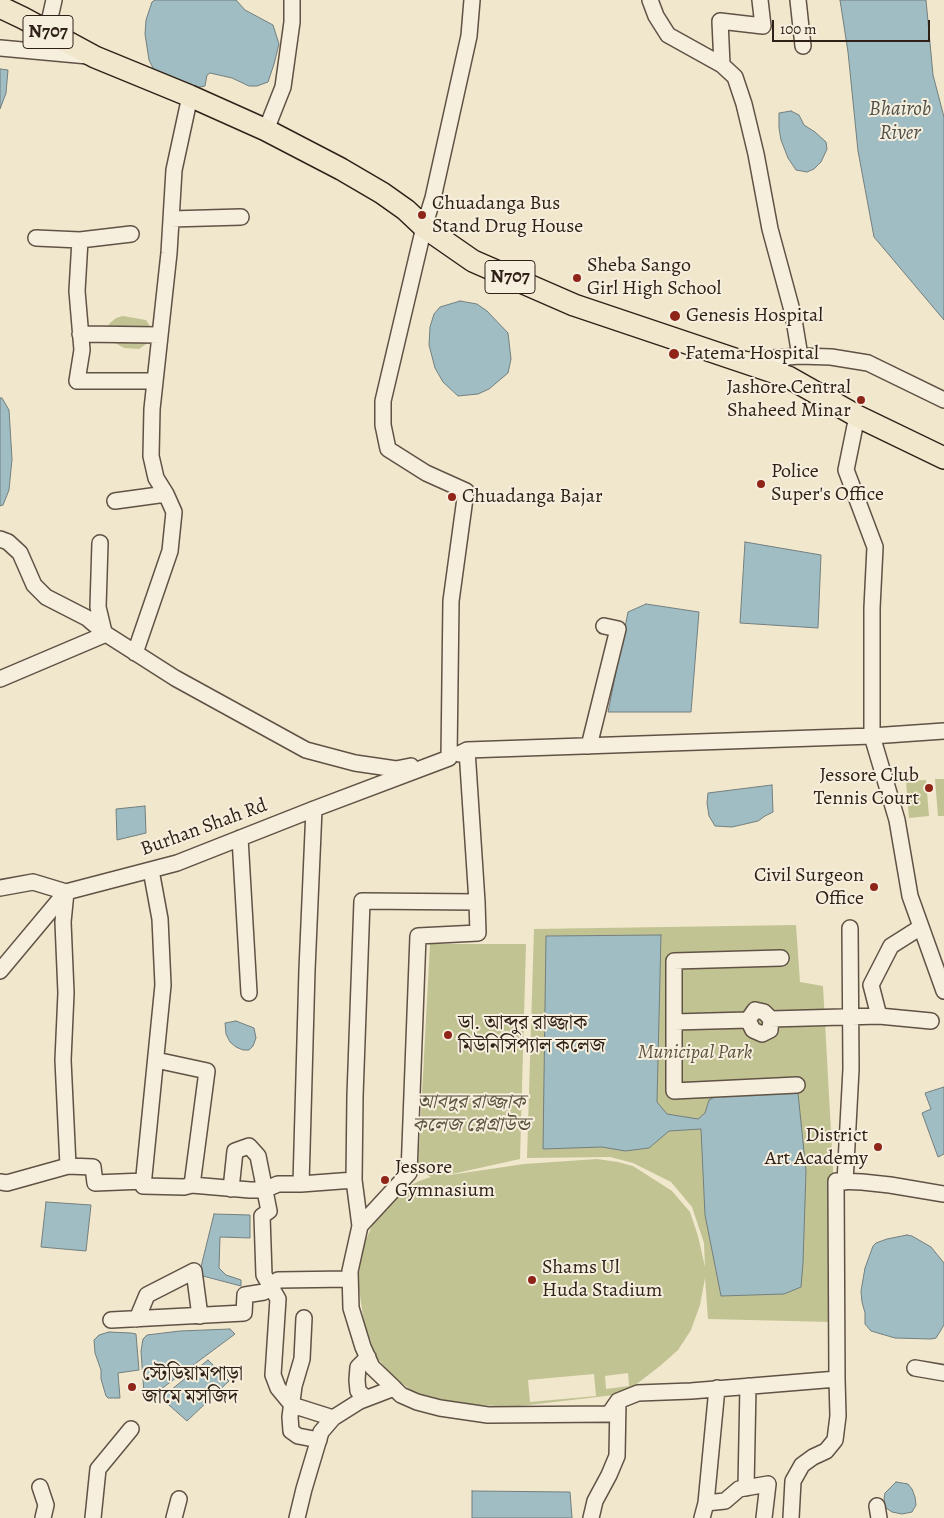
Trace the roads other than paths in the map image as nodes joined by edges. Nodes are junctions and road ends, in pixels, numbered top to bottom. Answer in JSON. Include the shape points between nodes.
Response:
{"nodes":[{"id":1,"x":54,"y":0,"type":"edge"},
{"id":2,"x":292,"y":0,"type":"edge"},
{"id":3,"x":472,"y":0,"type":"edge"},
{"id":4,"x":650,"y":0,"type":"edge"},
{"id":5,"x":760,"y":0,"type":"edge"},
{"id":6,"x":798,"y":0,"type":"edge"},
{"id":7,"x":0,"y":7,"type":"edge"},
{"id":8,"x":47,"y":31,"type":"junction"},
{"id":9,"x":803,"y":46,"type":"dead end"},
{"id":10,"x":0,"y":48,"type":"edge"},
{"id":11,"x":95,"y":57,"type":"junction"},
{"id":12,"x":722,"y":65,"type":"junction"},
{"id":13,"x":190,"y":96,"type":"junction"},
{"id":14,"x":266,"y":130,"type":"junction"},
{"id":15,"x":241,"y":217,"type":"dead end"},
{"id":16,"x":171,"y":219,"type":"junction"},
{"id":17,"x":424,"y":227,"type":"junction"},
{"id":18,"x":131,"y":234,"type":"dead end"},
{"id":19,"x":36,"y":238,"type":"dead end"},
{"id":20,"x":80,"y":240,"type":"junction"},
{"id":21,"x":80,"y":334,"type":"junction"},
{"id":22,"x":160,"y":336,"type":"junction"},
{"id":23,"x":800,"y":356,"type":"junction"},
{"id":24,"x":739,"y":360,"type":"junction"},
{"id":25,"x":155,"y":381,"type":"junction"},
{"id":26,"x":944,"y":400,"type":"edge"},
{"id":27,"x":857,"y":416,"type":"junction"},
{"id":28,"x":944,"y":458,"type":"edge"},
{"id":29,"x":166,"y":494,"type":"junction"},
{"id":30,"x":114,"y":500,"type":"dead end"},
{"id":31,"x":0,"y":539,"type":"edge"},
{"id":32,"x":100,"y":543,"type":"dead end"},
{"id":33,"x":604,"y":626,"type":"dead end"},
{"id":34,"x":105,"y":633,"type":"junction"},
{"id":35,"x":135,"y":653,"type":"junction"},
{"id":36,"x":0,"y":678,"type":"edge"},
{"id":37,"x":944,"y":731,"type":"edge"},
{"id":38,"x":872,"y":736,"type":"junction"},
{"id":39,"x":589,"y":746,"type":"junction"},
{"id":40,"x":467,"y":750,"type":"junction"},
{"id":41,"x":450,"y":758,"type":"junction"},
{"id":42,"x":314,"y":809,"type":"junction"},
{"id":43,"x":240,"y":838,"type":"junction"},
{"id":44,"x":151,"y":870,"type":"junction"},
{"id":45,"x":0,"y":888,"type":"edge"},
{"id":46,"x":66,"y":892,"type":"junction"},
{"id":47,"x":477,"y":902,"type":"junction"},
{"id":48,"x":921,"y":927,"type":"junction"},
{"id":49,"x":850,"y":928,"type":"dead end"},
{"id":50,"x":781,"y":958,"type":"dead end"},
{"id":51,"x":0,"y":972,"type":"edge"},
{"id":52,"x":944,"y":991,"type":"edge"},
{"id":53,"x":249,"y":993,"type":"dead end"},
{"id":54,"x":879,"y":1016,"type":"junction"},
{"id":55,"x":850,"y":1017,"type":"junction"},
{"id":56,"x":931,"y":1021,"type":"dead end"},
{"id":57,"x":674,"y":1022,"type":"junction"},
{"id":58,"x":156,"y":1060,"type":"junction"},
{"id":59,"x":797,"y":1085,"type":"dead end"},
{"id":60,"x":68,"y":1166,"type":"junction"},
{"id":61,"x":354,"y":1180,"type":"junction"},
{"id":62,"x":144,"y":1181,"type":"junction"},
{"id":63,"x":0,"y":1182,"type":"edge"},
{"id":64,"x":845,"y":1182,"type":"junction"},
{"id":65,"x":301,"y":1184,"type":"junction"},
{"id":66,"x":192,"y":1186,"type":"junction"},
{"id":67,"x":231,"y":1188,"type":"junction"},
{"id":68,"x":264,"y":1190,"type":"junction"},
{"id":69,"x":944,"y":1194,"type":"edge"},
{"id":70,"x":360,"y":1226,"type":"junction"},
{"id":71,"x":350,"y":1280,"type":"junction"},
{"id":72,"x":271,"y":1287,"type":"junction"},
{"id":73,"x":200,"y":1316,"type":"junction"},
{"id":74,"x":304,"y":1318,"type":"dead end"},
{"id":75,"x":137,"y":1319,"type":"junction"},
{"id":76,"x":111,"y":1320,"type":"dead end"},
{"id":77,"x":274,"y":1357,"type":"junction"},
{"id":78,"x":368,"y":1357,"type":"junction"},
{"id":79,"x":302,"y":1359,"type":"junction"},
{"id":80,"x":915,"y":1368,"type":"dead end"},
{"id":81,"x":944,"y":1373,"type":"edge"},
{"id":82,"x":838,"y":1379,"type":"junction"},
{"id":83,"x":748,"y":1386,"type":"junction"},
{"id":84,"x":394,"y":1388,"type":"junction"},
{"id":85,"x":717,"y":1388,"type":"junction"},
{"id":86,"x":366,"y":1398,"type":"junction"},
{"id":87,"x":618,"y":1401,"type":"junction"},
{"id":88,"x":292,"y":1405,"type":"junction"},
{"id":89,"x":333,"y":1418,"type":"junction"},
{"id":90,"x":131,"y":1429,"type":"dead end"},
{"id":91,"x":319,"y":1440,"type":"junction"},
{"id":92,"x":40,"y":1487,"type":"dead end"},
{"id":93,"x":746,"y":1488,"type":"junction"},
{"id":94,"x":179,"y":1499,"type":"dead end"},
{"id":95,"x":706,"y":1502,"type":"junction"},
{"id":96,"x":43,"y":1518,"type":"edge"},
{"id":97,"x":93,"y":1518,"type":"edge"},
{"id":98,"x":174,"y":1518,"type":"edge"},
{"id":99,"x":297,"y":1518,"type":"edge"},
{"id":100,"x":591,"y":1518,"type":"edge"},
{"id":101,"x":702,"y":1518,"type":"edge"},
{"id":102,"x":764,"y":1518,"type":"edge"},
{"id":103,"x":791,"y":1518,"type":"edge"}],
"edges":[{"from":1,"to":8,"type":"street"},
{"from":2,"to":14,"type":"street","via":[[283,86]]},
{"from":3,"to":17,"type":"street","via":[[469,36]]},
{"from":4,"to":12,"type":"street","via":[[668,35]]},
{"from":5,"to":12,"type":"street","via":[[763,26],[720,21]]},
{"from":6,"to":9,"type":"street"},
{"from":7,"to":8,"type":"highway","number":"N707"},
{"from":8,"to":11,"type":"highway","number":"N707"},
{"from":10,"to":11,"type":"street"},
{"from":11,"to":13,"type":"highway","number":"N707"},
{"from":12,"to":23,"type":"street","via":[[735,77],[744,104]]},
{"from":13,"to":14,"type":"highway","number":"N707"},
{"from":13,"to":16,"type":"street","via":[[174,170]]},
{"from":14,"to":17,"type":"highway","number":"N707","via":[[382,193]]},
{"from":15,"to":16,"type":"street"},
{"from":16,"to":22,"type":"street"},
{"from":17,"to":24,"type":"highway","number":"N707","via":[[472,261],[574,305]]},
{"from":17,"to":41,"type":"street","via":[[383,401],[383,424],[388,449],[426,473],[466,491],[450,601]]},
{"from":18,"to":20,"type":"street"},
{"from":19,"to":20,"type":"street"},
{"from":20,"to":21,"type":"street","via":[[77,291]]},
{"from":21,"to":22,"type":"street"},
{"from":21,"to":25,"type":"street","via":[[82,350],[77,381]]},
{"from":22,"to":25,"type":"street"},
{"from":23,"to":24,"type":"street"},
{"from":23,"to":26,"type":"street","via":[[868,363]]},
{"from":24,"to":27,"type":"highway","number":"N707","via":[[788,377]]},
{"from":25,"to":29,"type":"street","via":[[151,456],[156,478]]},
{"from":27,"to":28,"type":"highway","number":"N707"},
{"from":27,"to":38,"type":"street","via":[[846,470],[875,547]]},
{"from":29,"to":30,"type":"street"},
{"from":29,"to":35,"type":"street","via":[[174,512],[170,551]]},
{"from":31,"to":34,"type":"street","via":[[20,553],[34,584],[46,597],[87,618]]},
{"from":32,"to":34,"type":"street","via":[[98,607]]},
{"from":33,"to":39,"type":"street","via":[[618,629]]},
{"from":34,"to":35,"type":"street"},
{"from":34,"to":36,"type":"street"},
{"from":35,"to":41,"type":"street","via":[[306,750],[355,764],[396,769]]},
{"from":37,"to":38,"type":"street"},
{"from":38,"to":39,"type":"street"},
{"from":38,"to":48,"type":"street","via":[[897,820],[910,896]]},
{"from":39,"to":40,"type":"street"},
{"from":40,"to":41,"type":"street"},
{"from":40,"to":47,"type":"street"},
{"from":41,"to":42,"type":"street","name":"Burhan Shah Rd"},
{"from":42,"to":43,"type":"street","name":"Burhan Shah Rd"},
{"from":42,"to":65,"type":"street"},
{"from":43,"to":44,"type":"street","name":"Burhan Shah Rd"},
{"from":43,"to":53,"type":"street"},
{"from":44,"to":46,"type":"street","name":"Burhan Shah Rd"},
{"from":44,"to":58,"type":"street","via":[[160,920],[162,985]]},
{"from":45,"to":46,"type":"street","via":[[33,882]]},
{"from":46,"to":51,"type":"street"},
{"from":46,"to":60,"type":"street","via":[[63,1060]]},
{"from":47,"to":61,"type":"street","via":[[362,901]]},
{"from":47,"to":70,"type":"street","via":[[478,934],[418,936],[409,1173]]},
{"from":48,"to":52,"type":"street"},
{"from":48,"to":54,"type":"street","via":[[891,946],[871,985]]},
{"from":49,"to":55,"type":"street"},
{"from":50,"to":57,"type":"street","via":[[674,961]]},
{"from":54,"to":55,"type":"street"},
{"from":54,"to":56,"type":"street"},
{"from":55,"to":57,"type":"street","via":[[771,1019],[770,1030],[762,1034],[753,1030],[748,1020]]},
{"from":55,"to":64,"type":"street","via":[[851,1069]]},
{"from":57,"to":59,"type":"street","via":[[674,1091]]},
{"from":58,"to":62,"type":"street"},
{"from":58,"to":66,"type":"street","via":[[213,1071]]},
{"from":60,"to":62,"type":"street","via":[[93,1167],[95,1183]]},
{"from":60,"to":63,"type":"street"},
{"from":61,"to":65,"type":"street"},
{"from":61,"to":70,"type":"street"},
{"from":62,"to":66,"type":"street","via":[[143,1186]]},
{"from":64,"to":69,"type":"street"},
{"from":64,"to":82,"type":"street","via":[[836,1181]]},
{"from":65,"to":68,"type":"street","via":[[278,1184]]},
{"from":66,"to":67,"type":"street"},
{"from":67,"to":68,"type":"street"},
{"from":67,"to":68,"type":"street","via":[[235,1151],[249,1146],[258,1156]]},
{"from":68,"to":72,"type":"street","via":[[269,1211],[262,1216],[264,1275]]},
{"from":70,"to":71,"type":"street"},
{"from":71,"to":72,"type":"street","via":[[278,1280]]},
{"from":71,"to":78,"type":"street","via":[[351,1308]]},
{"from":72,"to":73,"type":"street","via":[[264,1292],[245,1295],[244,1313]]},
{"from":72,"to":77,"type":"street","via":[[278,1299]]},
{"from":73,"to":75,"type":"street"},
{"from":73,"to":75,"type":"street","via":[[194,1271],[147,1295]]},
{"from":74,"to":79,"type":"street"},
{"from":75,"to":76,"type":"street"},
{"from":77,"to":79,"type":"street"},
{"from":77,"to":88,"type":"street","via":[[273,1375],[278,1388]]},
{"from":78,"to":84,"type":"street","via":[[372,1367]]},
{"from":78,"to":86,"type":"street","via":[[358,1367],[357,1380],[358,1391]]},
{"from":79,"to":88,"type":"street"},
{"from":80,"to":81,"type":"street"},
{"from":82,"to":83,"type":"street"},
{"from":82,"to":103,"type":"street","via":[[835,1440],[826,1451],[802,1465],[793,1481]]},
{"from":83,"to":85,"type":"street"},
{"from":83,"to":93,"type":"street"},
{"from":84,"to":86,"type":"street"},
{"from":84,"to":87,"type":"street","via":[[417,1402],[488,1415],[608,1414]]},
{"from":85,"to":87,"type":"street","via":[[638,1393]]},
{"from":85,"to":95,"type":"street"},
{"from":86,"to":89,"type":"street"},
{"from":87,"to":100,"type":"street","via":[[617,1456],[595,1501]]},
{"from":88,"to":89,"type":"street"},
{"from":88,"to":91,"type":"street","via":[[291,1431],[298,1436]]},
{"from":89,"to":91,"type":"street","via":[[321,1432]]},
{"from":90,"to":97,"type":"street","via":[[98,1469]]},
{"from":91,"to":99,"type":"street"},
{"from":92,"to":96,"type":"street","via":[[46,1505]]},
{"from":93,"to":95,"type":"street","via":[[739,1489],[725,1501]]},
{"from":93,"to":102,"type":"street","via":[[768,1484]]},
{"from":94,"to":98,"type":"street"},
{"from":95,"to":101,"type":"street"}]}
